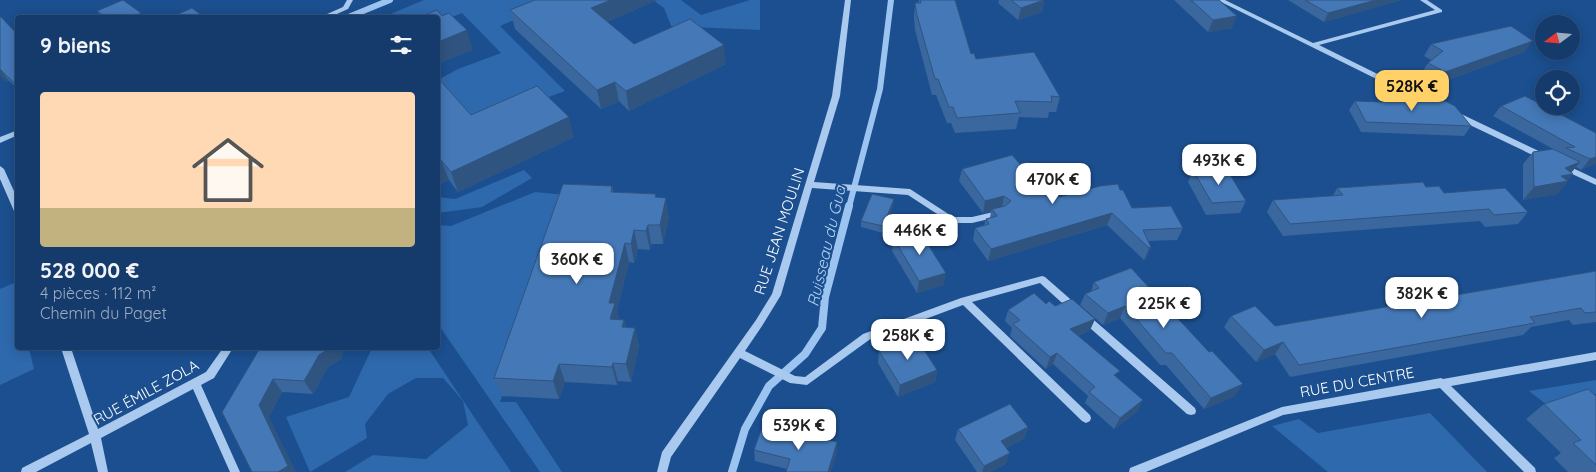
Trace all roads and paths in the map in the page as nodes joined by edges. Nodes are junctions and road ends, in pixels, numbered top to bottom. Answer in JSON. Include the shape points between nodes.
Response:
{"nodes":[{"id":1,"x":350,"y":0,"type":"edge"},
{"id":2,"x":848,"y":0,"type":"edge"},
{"id":3,"x":1220,"y":0,"type":"edge"},
{"id":4,"x":1423,"y":0,"type":"edge"},
{"id":5,"x":328,"y":15,"type":"edge"},
{"id":6,"x":1313,"y":45,"type":"junction"},
{"id":7,"x":15,"y":133,"type":"edge"},
{"id":8,"x":0,"y":140,"type":"edge"},
{"id":9,"x":0,"y":169,"type":"edge"},
{"id":10,"x":1596,"y":182,"type":"edge"},
{"id":11,"x":810,"y":184,"type":"junction"},
{"id":12,"x":15,"y":204,"type":"edge"},
{"id":13,"x":1002,"y":213,"type":"edge"},
{"id":14,"x":964,"y":302,"type":"junction"},
{"id":15,"x":67,"y":350,"type":"edge"},
{"id":16,"x":227,"y":350,"type":"edge"},
{"id":17,"x":739,"y":353,"type":"junction"},
{"id":18,"x":1596,"y":356,"type":"edge"},
{"id":19,"x":1441,"y":382,"type":"junction"},
{"id":20,"x":195,"y":383,"type":"junction"},
{"id":21,"x":1191,"y":411,"type":"dead end"},
{"id":22,"x":1086,"y":418,"type":"dead end"},
{"id":23,"x":94,"y":437,"type":"junction"},
{"id":24,"x":26,"y":472,"type":"edge"},
{"id":25,"x":103,"y":472,"type":"edge"},
{"id":26,"x":235,"y":472,"type":"edge"},
{"id":27,"x":662,"y":472,"type":"edge"},
{"id":28,"x":1134,"y":472,"type":"edge"},
{"id":29,"x":1531,"y":472,"type":"edge"}],
"edges":[{"from":1,"to":5,"type":"street","via":[[346,8]]},
{"from":2,"to":11,"type":"street","name":"RUE JEAN MOULIN","via":[[836,96]]},
{"from":3,"to":6,"type":"street"},
{"from":4,"to":6,"type":"street","via":[[1440,11]]},
{"from":6,"to":10,"type":"street"},
{"from":7,"to":8,"type":"street"},
{"from":9,"to":12,"type":"street"},
{"from":11,"to":13,"type":"street","via":[[910,192],[951,220],[972,220]]},
{"from":11,"to":17,"type":"street","name":"RUE JEAN MOULIN","via":[[776,295]]},
{"from":14,"to":17,"type":"street","via":[[866,337],[807,381],[794,380]]},
{"from":14,"to":21,"type":"street","via":[[1042,279]]},
{"from":14,"to":22,"type":"street"},
{"from":15,"to":23,"type":"street"},
{"from":16,"to":20,"type":"street","name":"RUE ÉMILE ZOLA","via":[[210,375]]},
{"from":17,"to":27,"type":"street","name":"RUE JEAN MOULIN","via":[[666,455]]},
{"from":18,"to":19,"type":"street","name":"RUE DU CENTRE"},
{"from":19,"to":28,"type":"street","name":"RUE DU CENTRE","via":[[1282,411]]},
{"from":19,"to":29,"type":"street"},
{"from":20,"to":23,"type":"street","name":"RUE ÉMILE ZOLA"},
{"from":20,"to":26,"type":"street"},
{"from":23,"to":24,"type":"street","name":"RUE ÉMILE ZOLA"},
{"from":23,"to":25,"type":"street"}]}
